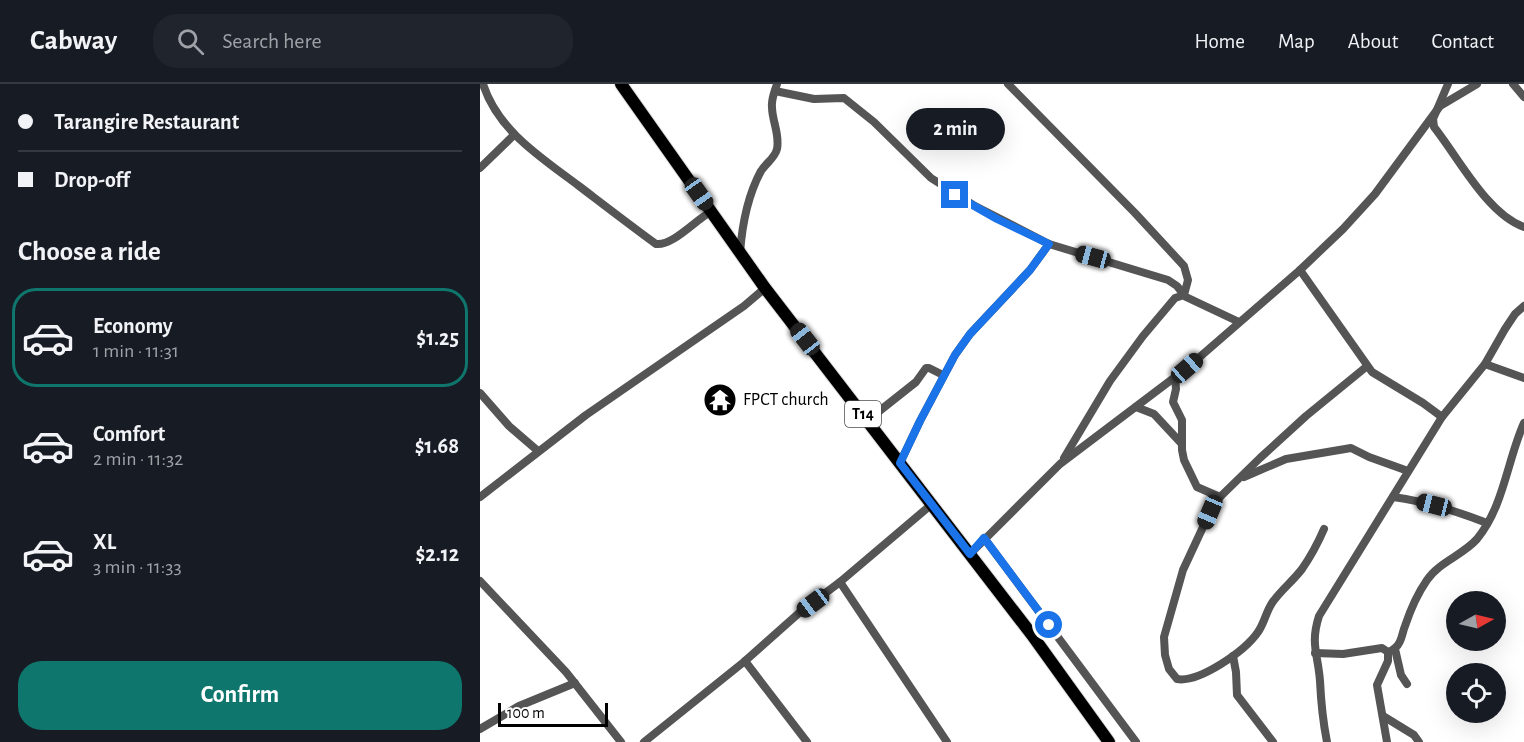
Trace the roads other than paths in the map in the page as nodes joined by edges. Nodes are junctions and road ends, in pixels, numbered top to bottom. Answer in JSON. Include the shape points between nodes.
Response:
{"nodes":[{"id":1,"x":483,"y":84,"type":"edge"},
{"id":2,"x":621,"y":84,"type":"edge"},
{"id":3,"x":1008,"y":84,"type":"edge"},
{"id":4,"x":1448,"y":84,"type":"edge"},
{"id":5,"x":1477,"y":84,"type":"edge"},
{"id":6,"x":1513,"y":84,"type":"edge"},
{"id":7,"x":776,"y":87,"type":"edge"},
{"id":8,"x":1524,"y":98,"type":"edge"},
{"id":9,"x":1440,"y":106,"type":"junction"},
{"id":10,"x":514,"y":135,"type":"junction"},
{"id":11,"x":482,"y":164,"type":"edge"},
{"id":12,"x":712,"y":211,"type":"junction"},
{"id":13,"x":1524,"y":227,"type":"edge"},
{"id":14,"x":1049,"y":244,"type":"junction"},
{"id":15,"x":740,"y":253,"type":"junction"},
{"id":16,"x":1300,"y":270,"type":"junction"},
{"id":17,"x":765,"y":288,"type":"junction"},
{"id":18,"x":1185,"y":296,"type":"junction"},
{"id":19,"x":1524,"y":306,"type":"edge"},
{"id":20,"x":1239,"y":322,"type":"junction"},
{"id":21,"x":1485,"y":364,"type":"junction"},
{"id":22,"x":1366,"y":366,"type":"junction"},
{"id":23,"x":943,"y":375,"type":"junction"},
{"id":24,"x":1175,"y":377,"type":"junction"},
{"id":25,"x":1524,"y":378,"type":"edge"},
{"id":26,"x":480,"y":393,"type":"edge"},
{"id":27,"x":1136,"y":407,"type":"junction"},
{"id":28,"x":1442,"y":417,"type":"junction"},
{"id":29,"x":868,"y":420,"type":"junction"},
{"id":30,"x":1524,"y":423,"type":"edge"},
{"id":31,"x":1181,"y":443,"type":"junction"},
{"id":32,"x":538,"y":451,"type":"junction"},
{"id":33,"x":900,"y":463,"type":"junction"},
{"id":34,"x":1060,"y":464,"type":"junction"},
{"id":35,"x":1408,"y":471,"type":"junction"},
{"id":36,"x":1236,"y":481,"type":"junction"},
{"id":37,"x":480,"y":497,"type":"edge"},
{"id":38,"x":1220,"y":497,"type":"junction"},
{"id":39,"x":1393,"y":497,"type":"junction"},
{"id":40,"x":932,"y":504,"type":"junction"},
{"id":41,"x":1487,"y":523,"type":"junction"},
{"id":42,"x":1324,"y":529,"type":"dead end"},
{"id":43,"x":984,"y":538,"type":"junction"},
{"id":44,"x":970,"y":554,"type":"junction"},
{"id":45,"x":480,"y":581,"type":"edge"},
{"id":46,"x":840,"y":582,"type":"junction"},
{"id":47,"x":1392,"y":650,"type":"junction"},
{"id":48,"x":1315,"y":653,"type":"junction"},
{"id":49,"x":1233,"y":656,"type":"junction"},
{"id":50,"x":745,"y":661,"type":"junction"},
{"id":51,"x":574,"y":683,"type":"junction"},
{"id":52,"x":1407,"y":684,"type":"dead end"},
{"id":53,"x":1383,"y":717,"type":"junction"},
{"id":54,"x":480,"y":729,"type":"edge"},
{"id":55,"x":621,"y":742,"type":"edge"},
{"id":56,"x":644,"y":742,"type":"edge"},
{"id":57,"x":807,"y":742,"type":"edge"},
{"id":58,"x":947,"y":742,"type":"edge"},
{"id":59,"x":1109,"y":742,"type":"edge"},
{"id":60,"x":1136,"y":742,"type":"edge"},
{"id":61,"x":1273,"y":742,"type":"edge"},
{"id":62,"x":1328,"y":742,"type":"edge"},
{"id":63,"x":1387,"y":742,"type":"edge"},
{"id":64,"x":1419,"y":742,"type":"edge"}],
"edges":[{"from":1,"to":10,"type":"street","via":[[492,106]]},
{"from":2,"to":12,"type":"highway","number":"T14"},
{"from":3,"to":18,"type":"street","via":[[1184,266],[1188,280]]},
{"from":4,"to":9,"type":"street"},
{"from":5,"to":9,"type":"street"},
{"from":6,"to":8,"type":"street"},
{"from":7,"to":14,"type":"street","via":[[814,99],[844,98],[931,178],[997,219]]},
{"from":7,"to":15,"type":"street","via":[[771,108],[777,149],[757,182],[743,223]]},
{"from":9,"to":13,"type":"street","via":[[1433,119],[1434,127],[1479,190],[1504,215]]},
{"from":9,"to":16,"type":"street","via":[[1376,194]]},
{"from":10,"to":11,"type":"street"},
{"from":10,"to":12,"type":"street","via":[[656,244],[672,241]]},
{"from":12,"to":15,"type":"highway","number":"T14"},
{"from":14,"to":18,"type":"street","via":[[1167,280]]},
{"from":14,"to":23,"type":"street","via":[[970,334]]},
{"from":15,"to":17,"type":"highway","number":"T14"},
{"from":16,"to":20,"type":"street"},
{"from":16,"to":22,"type":"street"},
{"from":17,"to":29,"type":"highway","number":"T14"},
{"from":17,"to":32,"type":"street"},
{"from":18,"to":20,"type":"street"},
{"from":18,"to":34,"type":"street","via":[[1170,303],[1130,354]]},
{"from":19,"to":21,"type":"street","via":[[1515,314]]},
{"from":20,"to":24,"type":"street"},
{"from":21,"to":25,"type":"street"},
{"from":21,"to":28,"type":"street"},
{"from":22,"to":28,"type":"street"},
{"from":22,"to":36,"type":"street"},
{"from":23,"to":29,"type":"street","via":[[926,368],[909,388]]},
{"from":23,"to":33,"type":"street"},
{"from":24,"to":27,"type":"street"},
{"from":24,"to":31,"type":"street","via":[[1173,402],[1183,425]]},
{"from":26,"to":32,"type":"street"},
{"from":27,"to":31,"type":"street","via":[[1154,414]]},
{"from":27,"to":34,"type":"street"},
{"from":28,"to":35,"type":"street"},
{"from":29,"to":33,"type":"highway","number":"T14"},
{"from":30,"to":41,"type":"street"},
{"from":31,"to":38,"type":"street","via":[[1196,485]]},
{"from":32,"to":37,"type":"street"},
{"from":33,"to":40,"type":"highway","number":"T14"},
{"from":34,"to":43,"type":"street"},
{"from":35,"to":36,"type":"street","via":[[1351,448],[1286,459]]},
{"from":35,"to":39,"type":"street"},
{"from":36,"to":38,"type":"street"},
{"from":38,"to":49,"type":"street","via":[[1183,570],[1164,637],[1165,655],[1169,669],[1183,680],[1197,677]]},
{"from":39,"to":41,"type":"street","via":[[1451,509]]},
{"from":39,"to":48,"type":"street","via":[[1319,616]]},
{"from":40,"to":44,"type":"highway","number":"T14"},
{"from":40,"to":46,"type":"street"},
{"from":41,"to":47,"type":"street","via":[[1472,544],[1427,580]]},
{"from":42,"to":49,"type":"street","via":[[1301,570],[1270,605],[1257,633]]},
{"from":43,"to":44,"type":"street"},
{"from":43,"to":60,"type":"street"},
{"from":44,"to":59,"type":"highway","number":"T14"},
{"from":45,"to":51,"type":"street"},
{"from":46,"to":50,"type":"street"},
{"from":46,"to":58,"type":"street"},
{"from":47,"to":48,"type":"street"},
{"from":47,"to":52,"type":"street"},
{"from":47,"to":53,"type":"street","via":[[1377,685]]},
{"from":48,"to":62,"type":"street"},
{"from":49,"to":61,"type":"street","via":[[1237,695]]},
{"from":50,"to":56,"type":"street"},
{"from":50,"to":57,"type":"street"},
{"from":51,"to":54,"type":"street","via":[[519,706]]},
{"from":51,"to":55,"type":"street"},
{"from":53,"to":63,"type":"street"},
{"from":53,"to":64,"type":"street"}]}
